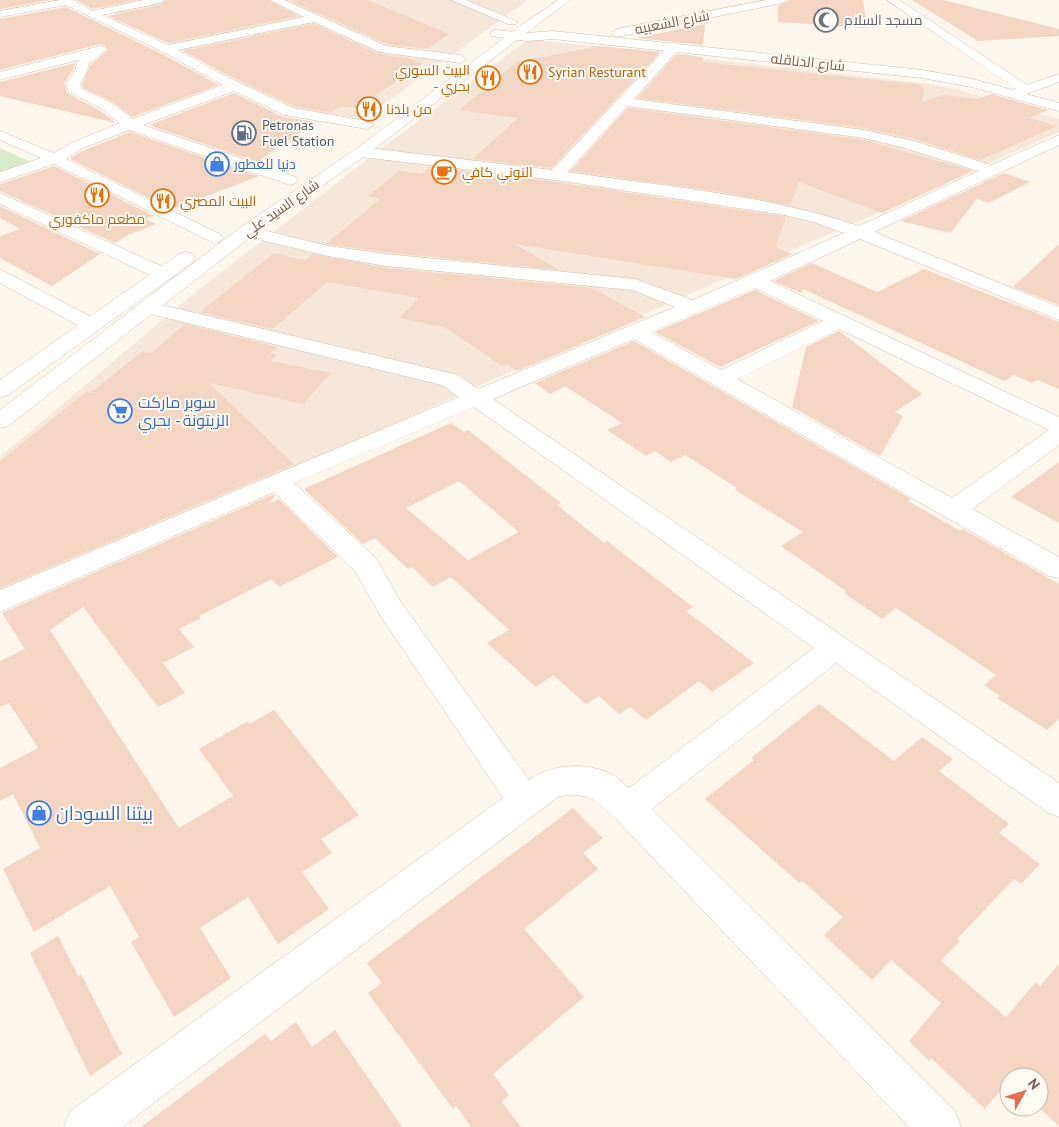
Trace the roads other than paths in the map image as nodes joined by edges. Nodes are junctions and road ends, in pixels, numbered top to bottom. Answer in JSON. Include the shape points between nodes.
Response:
{"nodes":[{"id":1,"x":160,"y":0,"type":"edge"},
{"id":2,"x":275,"y":0,"type":"edge"},
{"id":3,"x":456,"y":0,"type":"edge"},
{"id":4,"x":544,"y":0,"type":"edge"},
{"id":5,"x":565,"y":0,"type":"edge"},
{"id":6,"x":782,"y":0,"type":"edge"},
{"id":7,"x":892,"y":0,"type":"edge"},
{"id":8,"x":67,"y":1,"type":"edge"},
{"id":9,"x":0,"y":14,"type":"edge"},
{"id":10,"x":93,"y":14,"type":"junction"},
{"id":11,"x":316,"y":18,"type":"junction"},
{"id":12,"x":510,"y":29,"type":"junction"},
{"id":13,"x":591,"y":38,"type":"junction"},
{"id":14,"x":147,"y":39,"type":"junction"},
{"id":15,"x":128,"y":44,"type":"dead end"},
{"id":16,"x":674,"y":47,"type":"junction"},
{"id":17,"x":168,"y":49,"type":"junction"},
{"id":18,"x":460,"y":59,"type":"junction"},
{"id":19,"x":16,"y":60,"type":"dead end"},
{"id":20,"x":32,"y":66,"type":"junction"},
{"id":21,"x":0,"y":76,"type":"edge"},
{"id":22,"x":1059,"y":78,"type":"edge"},
{"id":23,"x":424,"y":84,"type":"dead end"},
{"id":24,"x":234,"y":86,"type":"junction"},
{"id":25,"x":1019,"y":92,"type":"junction"},
{"id":26,"x":625,"y":102,"type":"junction"},
{"id":27,"x":1059,"y":107,"type":"edge"},
{"id":28,"x":381,"y":114,"type":"dead end"},
{"id":29,"x":130,"y":125,"type":"junction"},
{"id":30,"x":367,"y":125,"type":"junction"},
{"id":31,"x":0,"y":135,"type":"edge"},
{"id":32,"x":351,"y":136,"type":"dead end"},
{"id":33,"x":1059,"y":140,"type":"edge"},
{"id":34,"x":360,"y":152,"type":"junction"},
{"id":35,"x":55,"y":159,"type":"junction"},
{"id":36,"x":338,"y":168,"type":"junction"},
{"id":37,"x":992,"y":170,"type":"junction"},
{"id":38,"x":556,"y":175,"type":"junction"},
{"id":39,"x":0,"y":177,"type":"edge"},
{"id":40,"x":290,"y":180,"type":"junction"},
{"id":41,"x":0,"y":198,"type":"edge"},
{"id":42,"x":247,"y":231,"type":"junction"},
{"id":43,"x":859,"y":232,"type":"junction"},
{"id":44,"x":214,"y":238,"type":"junction"},
{"id":45,"x":163,"y":274,"type":"junction"},
{"id":46,"x":0,"y":275,"type":"edge"},
{"id":47,"x":755,"y":281,"type":"junction"},
{"id":48,"x":693,"y":307,"type":"junction"},
{"id":49,"x":149,"y":308,"type":"junction"},
{"id":50,"x":1059,"y":314,"type":"edge"},
{"id":51,"x":839,"y":321,"type":"junction"},
{"id":52,"x":90,"y":324,"type":"junction"},
{"id":53,"x":635,"y":331,"type":"junction"},
{"id":54,"x":720,"y":379,"type":"junction"},
{"id":55,"x":0,"y":390,"type":"edge"},
{"id":56,"x":475,"y":397,"type":"junction"},
{"id":57,"x":0,"y":421,"type":"edge"},
{"id":58,"x":1059,"y":426,"type":"edge"},
{"id":59,"x":1059,"y":434,"type":"edge"},
{"id":60,"x":277,"y":481,"type":"junction"},
{"id":61,"x":953,"y":510,"type":"junction"},
{"id":62,"x":1059,"y":569,"type":"edge"},
{"id":63,"x":0,"y":602,"type":"edge"},
{"id":64,"x":836,"y":646,"type":"junction"},
{"id":65,"x":525,"y":802,"type":"junction"},
{"id":66,"x":1059,"y":802,"type":"edge"},
{"id":67,"x":628,"y":808,"type":"junction"},
{"id":68,"x":86,"y":1127,"type":"edge"},
{"id":69,"x":939,"y":1127,"type":"edge"}],
"edges":[{"from":1,"to":10,"type":"street"},
{"from":2,"to":11,"type":"street"},
{"from":3,"to":12,"type":"street"},
{"from":4,"to":12,"type":"street","name":"شارع السيد علي"},
{"from":5,"to":12,"type":"street","name":"شارع السيد علي"},
{"from":6,"to":13,"type":"street","name":"شارع الشعبيه"},
{"from":7,"to":25,"type":"street"},
{"from":8,"to":9,"type":"street"},
{"from":8,"to":10,"type":"street"},
{"from":10,"to":14,"type":"street"},
{"from":11,"to":17,"type":"street"},
{"from":11,"to":18,"type":"street","via":[[382,49]]},
{"from":12,"to":13,"type":"street","name":"شارع الدناقله"},
{"from":12,"to":18,"type":"street","name":"شارع السيد علي"},
{"from":12,"to":34,"type":"street","name":"شارع السيد علي"},
{"from":13,"to":16,"type":"street","name":"شارع الدناقله"},
{"from":14,"to":15,"type":"street"},
{"from":14,"to":17,"type":"street"},
{"from":16,"to":25,"type":"street","name":"شارع الدناقله","via":[[922,74]]},
{"from":16,"to":26,"type":"street"},
{"from":17,"to":24,"type":"street"},
{"from":18,"to":23,"type":"street","name":"شارع السيد علي"},
{"from":19,"to":20,"type":"street"},
{"from":20,"to":21,"type":"street"},
{"from":20,"to":29,"type":"street","via":[[105,49],[84,61],[73,84],[76,92],[97,98],[116,110]]},
{"from":22,"to":25,"type":"street"},
{"from":24,"to":29,"type":"street"},
{"from":24,"to":30,"type":"street","via":[[288,112]]},
{"from":25,"to":27,"type":"street","name":"شارع الدناقله"},
{"from":26,"to":37,"type":"street","via":[[864,134],[909,144]]},
{"from":26,"to":38,"type":"street"},
{"from":28,"to":30,"type":"street"},
{"from":29,"to":35,"type":"street","via":[[76,146]]},
{"from":29,"to":40,"type":"street"},
{"from":30,"to":32,"type":"street"},
{"from":31,"to":35,"type":"street"},
{"from":33,"to":37,"type":"street"},
{"from":34,"to":36,"type":"street","name":"شارع السيد علي"},
{"from":34,"to":38,"type":"street"},
{"from":35,"to":39,"type":"street"},
{"from":35,"to":44,"type":"street"},
{"from":36,"to":40,"type":"street","name":"شارع السيد علي","via":[[308,167]]},
{"from":36,"to":42,"type":"street","name":"شارع السيد علي"},
{"from":37,"to":43,"type":"street"},
{"from":38,"to":43,"type":"street","via":[[784,210]]},
{"from":40,"to":44,"type":"street","name":"شارع السيد علي"},
{"from":41,"to":45,"type":"street"},
{"from":42,"to":48,"type":"street","via":[[328,251],[386,260],[635,285]]},
{"from":42,"to":49,"type":"street","name":"شارع السيد علي"},
{"from":43,"to":47,"type":"street"},
{"from":43,"to":50,"type":"street"},
{"from":44,"to":45,"type":"street","name":"شارع السيد علي"},
{"from":45,"to":52,"type":"street","name":"شارع السيد علي"},
{"from":46,"to":52,"type":"street"},
{"from":47,"to":48,"type":"street"},
{"from":47,"to":51,"type":"street"},
{"from":48,"to":53,"type":"street"},
{"from":49,"to":56,"type":"street","via":[[423,372],[450,380]]},
{"from":49,"to":57,"type":"street","name":"شارع السيد علي"},
{"from":51,"to":54,"type":"street"},
{"from":51,"to":58,"type":"street"},
{"from":52,"to":55,"type":"street","name":"شارع السيد علي"},
{"from":53,"to":54,"type":"street"},
{"from":53,"to":56,"type":"street"},
{"from":54,"to":61,"type":"street"},
{"from":56,"to":60,"type":"street"},
{"from":56,"to":64,"type":"street"},
{"from":59,"to":61,"type":"street"},
{"from":60,"to":63,"type":"street"},
{"from":60,"to":65,"type":"street","via":[[366,565],[390,608]]},
{"from":61,"to":62,"type":"street"},
{"from":64,"to":66,"type":"street"},
{"from":64,"to":67,"type":"street"},
{"from":65,"to":67,"type":"street","via":[[551,784],[577,780],[601,785]]},
{"from":65,"to":68,"type":"street"},
{"from":67,"to":69,"type":"street"}]}
